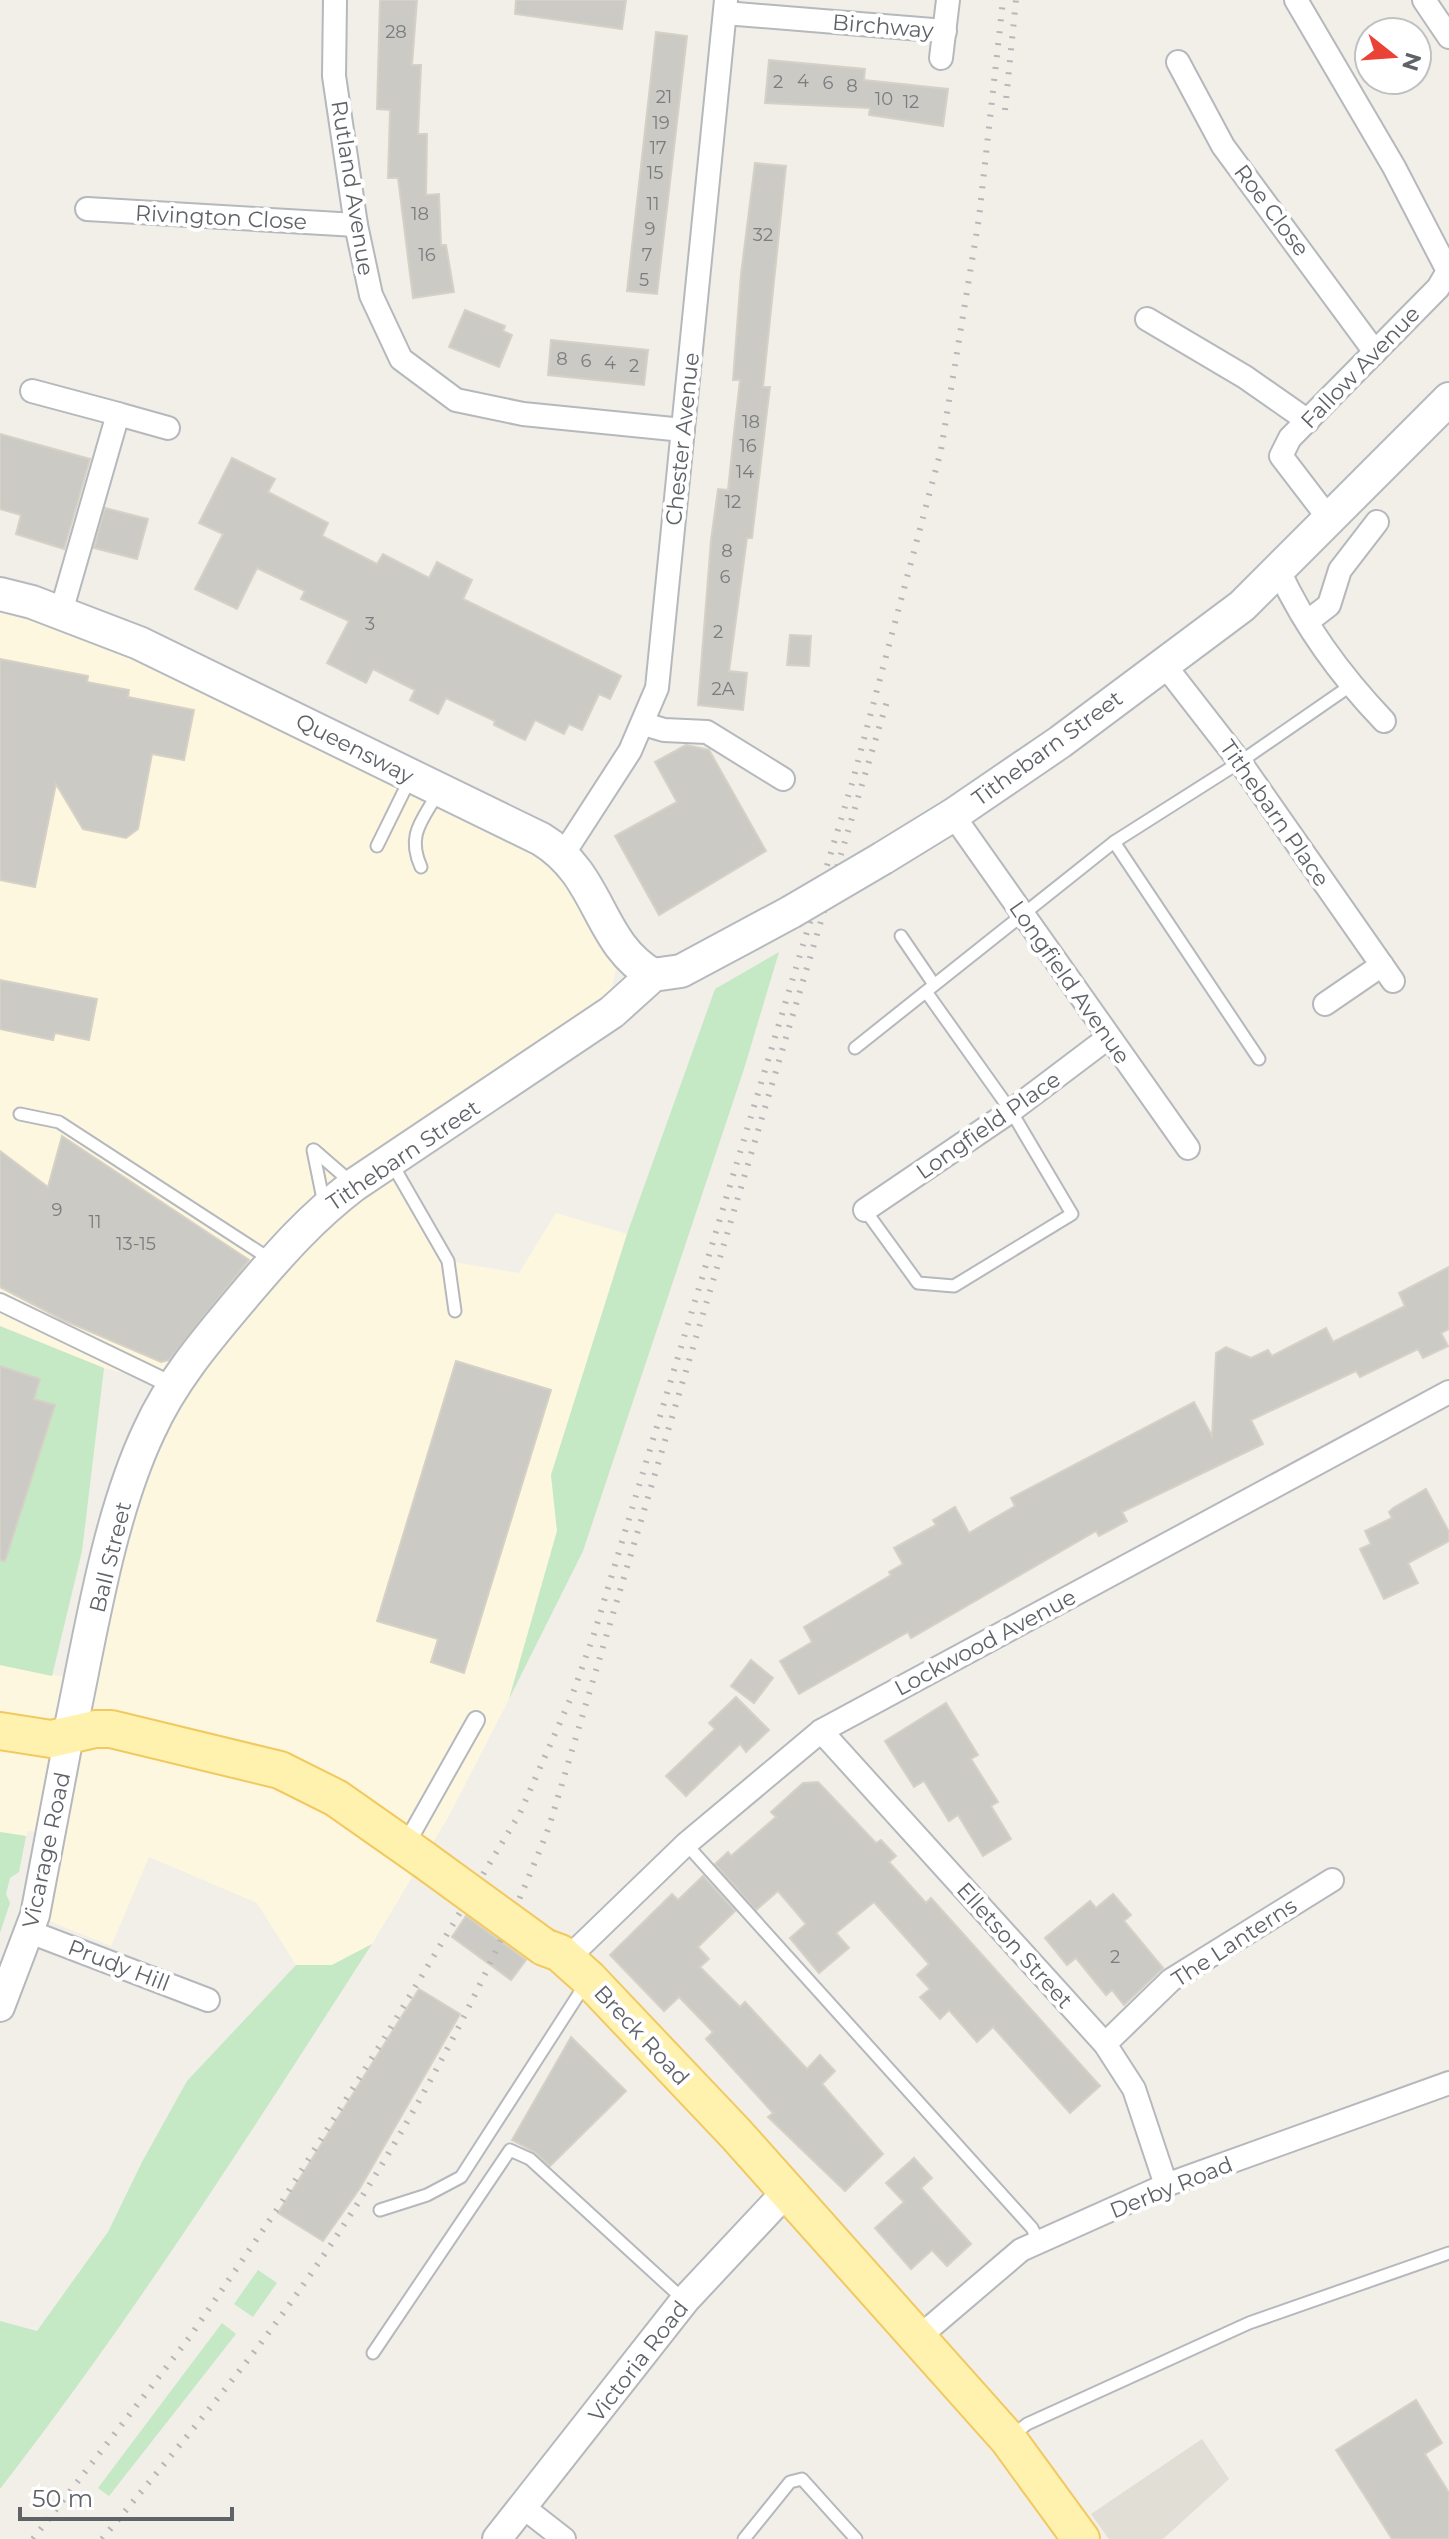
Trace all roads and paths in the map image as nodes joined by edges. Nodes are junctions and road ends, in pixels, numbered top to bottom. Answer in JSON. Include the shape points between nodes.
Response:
{"nodes":[{"id":1,"x":335,"y":0,"type":"edge"},
{"id":2,"x":948,"y":0,"type":"edge"},
{"id":3,"x":1296,"y":0,"type":"edge"},
{"id":4,"x":1424,"y":0,"type":"edge"},
{"id":5,"x":726,"y":6,"type":"edge"},
{"id":6,"x":945,"y":31,"type":"junction"},
{"id":7,"x":1449,"y":37,"type":"edge"},
{"id":8,"x":941,"y":58,"type":"dead end"},
{"id":9,"x":1178,"y":62,"type":"dead end"},
{"id":10,"x":87,"y":209,"type":"dead end"},
{"id":11,"x":356,"y":225,"type":"junction"},
{"id":12,"x":1147,"y":319,"type":"dead end"},
{"id":13,"x":1375,"y":352,"type":"junction"},
{"id":14,"x":32,"y":391,"type":"dead end"},
{"id":15,"x":1449,"y":399,"type":"edge"},
{"id":16,"x":118,"y":414,"type":"junction"},
{"id":17,"x":1308,"y":421,"type":"junction"},
{"id":18,"x":168,"y":428,"type":"dead end"},
{"id":19,"x":683,"y":430,"type":"junction"},
{"id":20,"x":1330,"y":520,"type":"junction"},
{"id":21,"x":1377,"y":522,"type":"dead end"},
{"id":22,"x":1279,"y":571,"type":"junction"},
{"id":23,"x":0,"y":594,"type":"edge"},
{"id":24,"x":61,"y":612,"type":"junction"},
{"id":25,"x":1307,"y":622,"type":"junction"},
{"id":26,"x":1163,"y":663,"type":"junction"},
{"id":27,"x":1350,"y":686,"type":"junction"},
{"id":28,"x":1384,"y":721,"type":"dead end"},
{"id":29,"x":644,"y":724,"type":"junction"},
{"id":30,"x":1240,"y":762,"type":"junction"},
{"id":31,"x":783,"y":779,"type":"dead end"},
{"id":32,"x":425,"y":783,"type":"junction"},
{"id":33,"x":953,"y":815,"type":"junction"},
{"id":34,"x":1114,"y":842,"type":"junction"},
{"id":35,"x":377,"y":846,"type":"dead end"},
{"id":36,"x":564,"y":853,"type":"junction"},
{"id":37,"x":421,"y":867,"type":"dead end"},
{"id":38,"x":1023,"y":915,"type":"junction"},
{"id":39,"x":901,"y":936,"type":"dead end"},
{"id":40,"x":620,"y":949,"type":"junction"},
{"id":41,"x":653,"y":975,"type":"junction"},
{"id":42,"x":930,"y":988,"type":"junction"},
{"id":43,"x":1325,"y":1004,"type":"dead end"},
{"id":44,"x":595,"y":1023,"type":"junction"},
{"id":45,"x":1109,"y":1037,"type":"junction"},
{"id":46,"x":855,"y":1048,"type":"dead end"},
{"id":47,"x":1259,"y":1059,"type":"dead end"},
{"id":48,"x":1011,"y":1111,"type":"junction"},
{"id":49,"x":20,"y":1114,"type":"dead end"},
{"id":50,"x":1188,"y":1148,"type":"dead end"},
{"id":51,"x":391,"y":1161,"type":"junction"},
{"id":52,"x":354,"y":1185,"type":"junction"},
{"id":53,"x":324,"y":1207,"type":"junction"},
{"id":54,"x":865,"y":1210,"type":"joint"},
{"id":55,"x":273,"y":1261,"type":"junction"},
{"id":56,"x":0,"y":1302,"type":"edge"},
{"id":57,"x":455,"y":1311,"type":"dead end"},
{"id":58,"x":174,"y":1386,"type":"junction"},
{"id":59,"x":1449,"y":1392,"type":"edge"},
{"id":60,"x":476,"y":1720,"type":"dead end"},
{"id":61,"x":0,"y":1731,"type":"edge"},
{"id":62,"x":821,"y":1731,"type":"junction"},
{"id":63,"x":69,"y":1736,"type":"junction"},
{"id":64,"x":686,"y":1844,"type":"junction"},
{"id":65,"x":414,"y":1852,"type":"junction"},
{"id":66,"x":1332,"y":1880,"type":"dead end"},
{"id":67,"x":30,"y":1932,"type":"junction"},
{"id":68,"x":567,"y":1962,"type":"junction"},
{"id":69,"x":208,"y":2000,"type":"dead end"},
{"id":70,"x":0,"y":2007,"type":"edge"},
{"id":71,"x":1105,"y":2044,"type":"junction"},
{"id":72,"x":1449,"y":2083,"type":"edge"},
{"id":73,"x":1166,"y":2185,"type":"junction"},
{"id":74,"x":787,"y":2191,"type":"junction"},
{"id":75,"x":380,"y":2210,"type":"dead end"},
{"id":76,"x":1040,"y":2244,"type":"junction"},
{"id":77,"x":1449,"y":2253,"type":"edge"},
{"id":78,"x":685,"y":2300,"type":"junction"},
{"id":79,"x":919,"y":2337,"type":"junction"},
{"id":80,"x":373,"y":2353,"type":"dead end"},
{"id":81,"x":1008,"y":2439,"type":"junction"},
{"id":82,"x":523,"y":2507,"type":"junction"},
{"id":83,"x":497,"y":2539,"type":"edge"},
{"id":84,"x":564,"y":2539,"type":"edge"},
{"id":85,"x":744,"y":2539,"type":"edge"},
{"id":86,"x":856,"y":2539,"type":"edge"},
{"id":87,"x":1081,"y":2539,"type":"edge"}],
"edges":[{"from":1,"to":11,"type":"street","name":"Rutland Avenue","via":[[334,76]]},
{"from":2,"to":6,"type":"street","name":"Birchway"},
{"from":3,"to":13,"type":"street","name":"Fallow Avenue","via":[[1448,271]]},
{"from":4,"to":7,"type":"street"},
{"from":5,"to":6,"type":"street","name":"Birchway"},
{"from":5,"to":19,"type":"street","name":"Chester Avenue"},
{"from":6,"to":8,"type":"street","name":"Birchway"},
{"from":9,"to":13,"type":"street","name":"Roe Close","via":[[1223,146]]},
{"from":10,"to":11,"type":"street","name":"Rivington Close"},
{"from":11,"to":19,"type":"street","name":"Rutland Avenue","via":[[371,295],[401,359],[456,400],[523,414]]},
{"from":12,"to":17,"type":"street"},
{"from":13,"to":17,"type":"street","name":"Fallow Avenue"},
{"from":14,"to":16,"type":"street"},
{"from":15,"to":20,"type":"main road","name":"Tithebarn Street"},
{"from":16,"to":18,"type":"street"},
{"from":16,"to":24,"type":"street"},
{"from":17,"to":20,"type":"street","name":"Fallow Avenue","via":[[1281,456]]},
{"from":19,"to":29,"type":"street","name":"Chester Avenue","via":[[657,688]]},
{"from":20,"to":22,"type":"main road","name":"Tithebarn Street"},
{"from":21,"to":25,"type":"street","via":[[1340,570],[1329,605]]},
{"from":22,"to":25,"type":"street"},
{"from":22,"to":26,"type":"main road","name":"Tithebarn Street","via":[[1242,606]]},
{"from":23,"to":24,"type":"main road","name":"Queensway"},
{"from":24,"to":32,"type":"main road","name":"Queensway","via":[[139,643]]},
{"from":25,"to":27,"type":"street"},
{"from":26,"to":30,"type":"street","name":"Tithebarn Place"},
{"from":26,"to":33,"type":"main road","name":"Tithebarn Street"},
{"from":27,"to":28,"type":"street"},
{"from":27,"to":30,"type":"lane"},
{"from":29,"to":31,"type":"street","via":[[707,732]]},
{"from":29,"to":36,"type":"street","name":"Chester Avenue"},
{"from":30,"to":34,"type":"lane"},
{"from":30,"to":43,"type":"street","name":"Tithebarn Place","via":[[1388,973]]},
{"from":32,"to":35,"type":"lane"},
{"from":32,"to":36,"type":"main road","name":"Queensway"},
{"from":32,"to":37,"type":"lane","via":[[412,848]]},
{"from":33,"to":38,"type":"street","name":"Longfield Avenue"},
{"from":33,"to":41,"type":"main road","name":"Tithebarn Street","bridge":true,"via":[[681,971]]},
{"from":34,"to":38,"type":"lane"},
{"from":34,"to":47,"type":"lane"},
{"from":36,"to":40,"type":"main road","name":"Queensway"},
{"from":38,"to":42,"type":"lane"},
{"from":38,"to":45,"type":"street","name":"Longfield Avenue"},
{"from":39,"to":42,"type":"lane"},
{"from":40,"to":41,"type":"main road","name":"Queensway"},
{"from":40,"to":44,"type":"main road","name":"Tithebarn Street","via":[[616,981]]},
{"from":41,"to":44,"type":"main road","name":"Tithebarn Street"},
{"from":42,"to":46,"type":"lane"},
{"from":42,"to":48,"type":"lane"},
{"from":44,"to":51,"type":"main road","name":"Tithebarn Street"},
{"from":45,"to":48,"type":"street","name":"Longfield Place"},
{"from":45,"to":50,"type":"street","name":"Longfield Avenue"},
{"from":48,"to":54,"type":"street","name":"Longfield Place"},
{"from":48,"to":54,"type":"lane","via":[[1072,1214],[954,1286],[918,1283]]},
{"from":49,"to":55,"type":"lane","via":[[59,1122]]},
{"from":51,"to":52,"type":"main road","name":"Tithebarn Street"},
{"from":51,"to":57,"type":"lane","via":[[448,1261]]},
{"from":52,"to":53,"type":"main road","name":"Tithebarn Street"},
{"from":52,"to":53,"type":"lane","via":[[313,1150]]},
{"from":53,"to":55,"type":"main road","name":"Tithebarn Street"},
{"from":55,"to":58,"type":"main road","name":"Tithebarn Street"},
{"from":56,"to":58,"type":"street"},
{"from":58,"to":63,"type":"main road","name":"Ball Street","via":[[132,1474]]},
{"from":59,"to":62,"type":"street","name":"Lockwood Avenue"},
{"from":60,"to":65,"type":"street"},
{"from":61,"to":63,"type":"main road","name":"Breck Road","via":[[30,1738]]},
{"from":62,"to":64,"type":"street","name":"Lockwood Avenue"},
{"from":62,"to":71,"type":"street","name":"Elletson Street"},
{"from":63,"to":65,"type":"main road","name":"Breck Road","via":[[111,1729],[280,1770],[313,1785]]},
{"from":63,"to":67,"type":"street","name":"Vicarage Road"},
{"from":64,"to":68,"type":"street","name":"Lockwood Avenue"},
{"from":64,"to":76,"type":"lane","via":[[1032,2228]]},
{"from":65,"to":68,"type":"main road","name":"Breck Road","bridge":true},
{"from":66,"to":71,"type":"street","name":"The Lanterns","via":[[1171,1980]]},
{"from":67,"to":69,"type":"street","name":"Prudy Hill"},
{"from":67,"to":70,"type":"street","name":"Vicarage Road"},
{"from":68,"to":74,"type":"main road","name":"Breck Road"},
{"from":68,"to":75,"type":"lane","via":[[461,2177]]},
{"from":71,"to":73,"type":"street","name":"Elletson Street","via":[[1134,2089]]},
{"from":72,"to":73,"type":"street","name":"Derby Road"},
{"from":73,"to":76,"type":"street","name":"Derby Road"},
{"from":74,"to":78,"type":"street","name":"Victoria Road"},
{"from":74,"to":79,"type":"main road","name":"Breck Road"},
{"from":76,"to":79,"type":"street","name":"Derby Road","via":[[1021,2250]]},
{"from":77,"to":81,"type":"lane","via":[[1249,2323],[1027,2424]]},
{"from":78,"to":80,"type":"lane","via":[[530,2159],[510,2150]]},
{"from":78,"to":82,"type":"street","name":"Victoria Road"},
{"from":79,"to":81,"type":"main road","name":"Breck Road"},
{"from":81,"to":87,"type":"main road","name":"Breck Road"},
{"from":82,"to":83,"type":"street","name":"Victoria Road"},
{"from":82,"to":84,"type":"street"},
{"from":85,"to":86,"type":"lane","via":[[790,2482],[802,2479]]}]}
